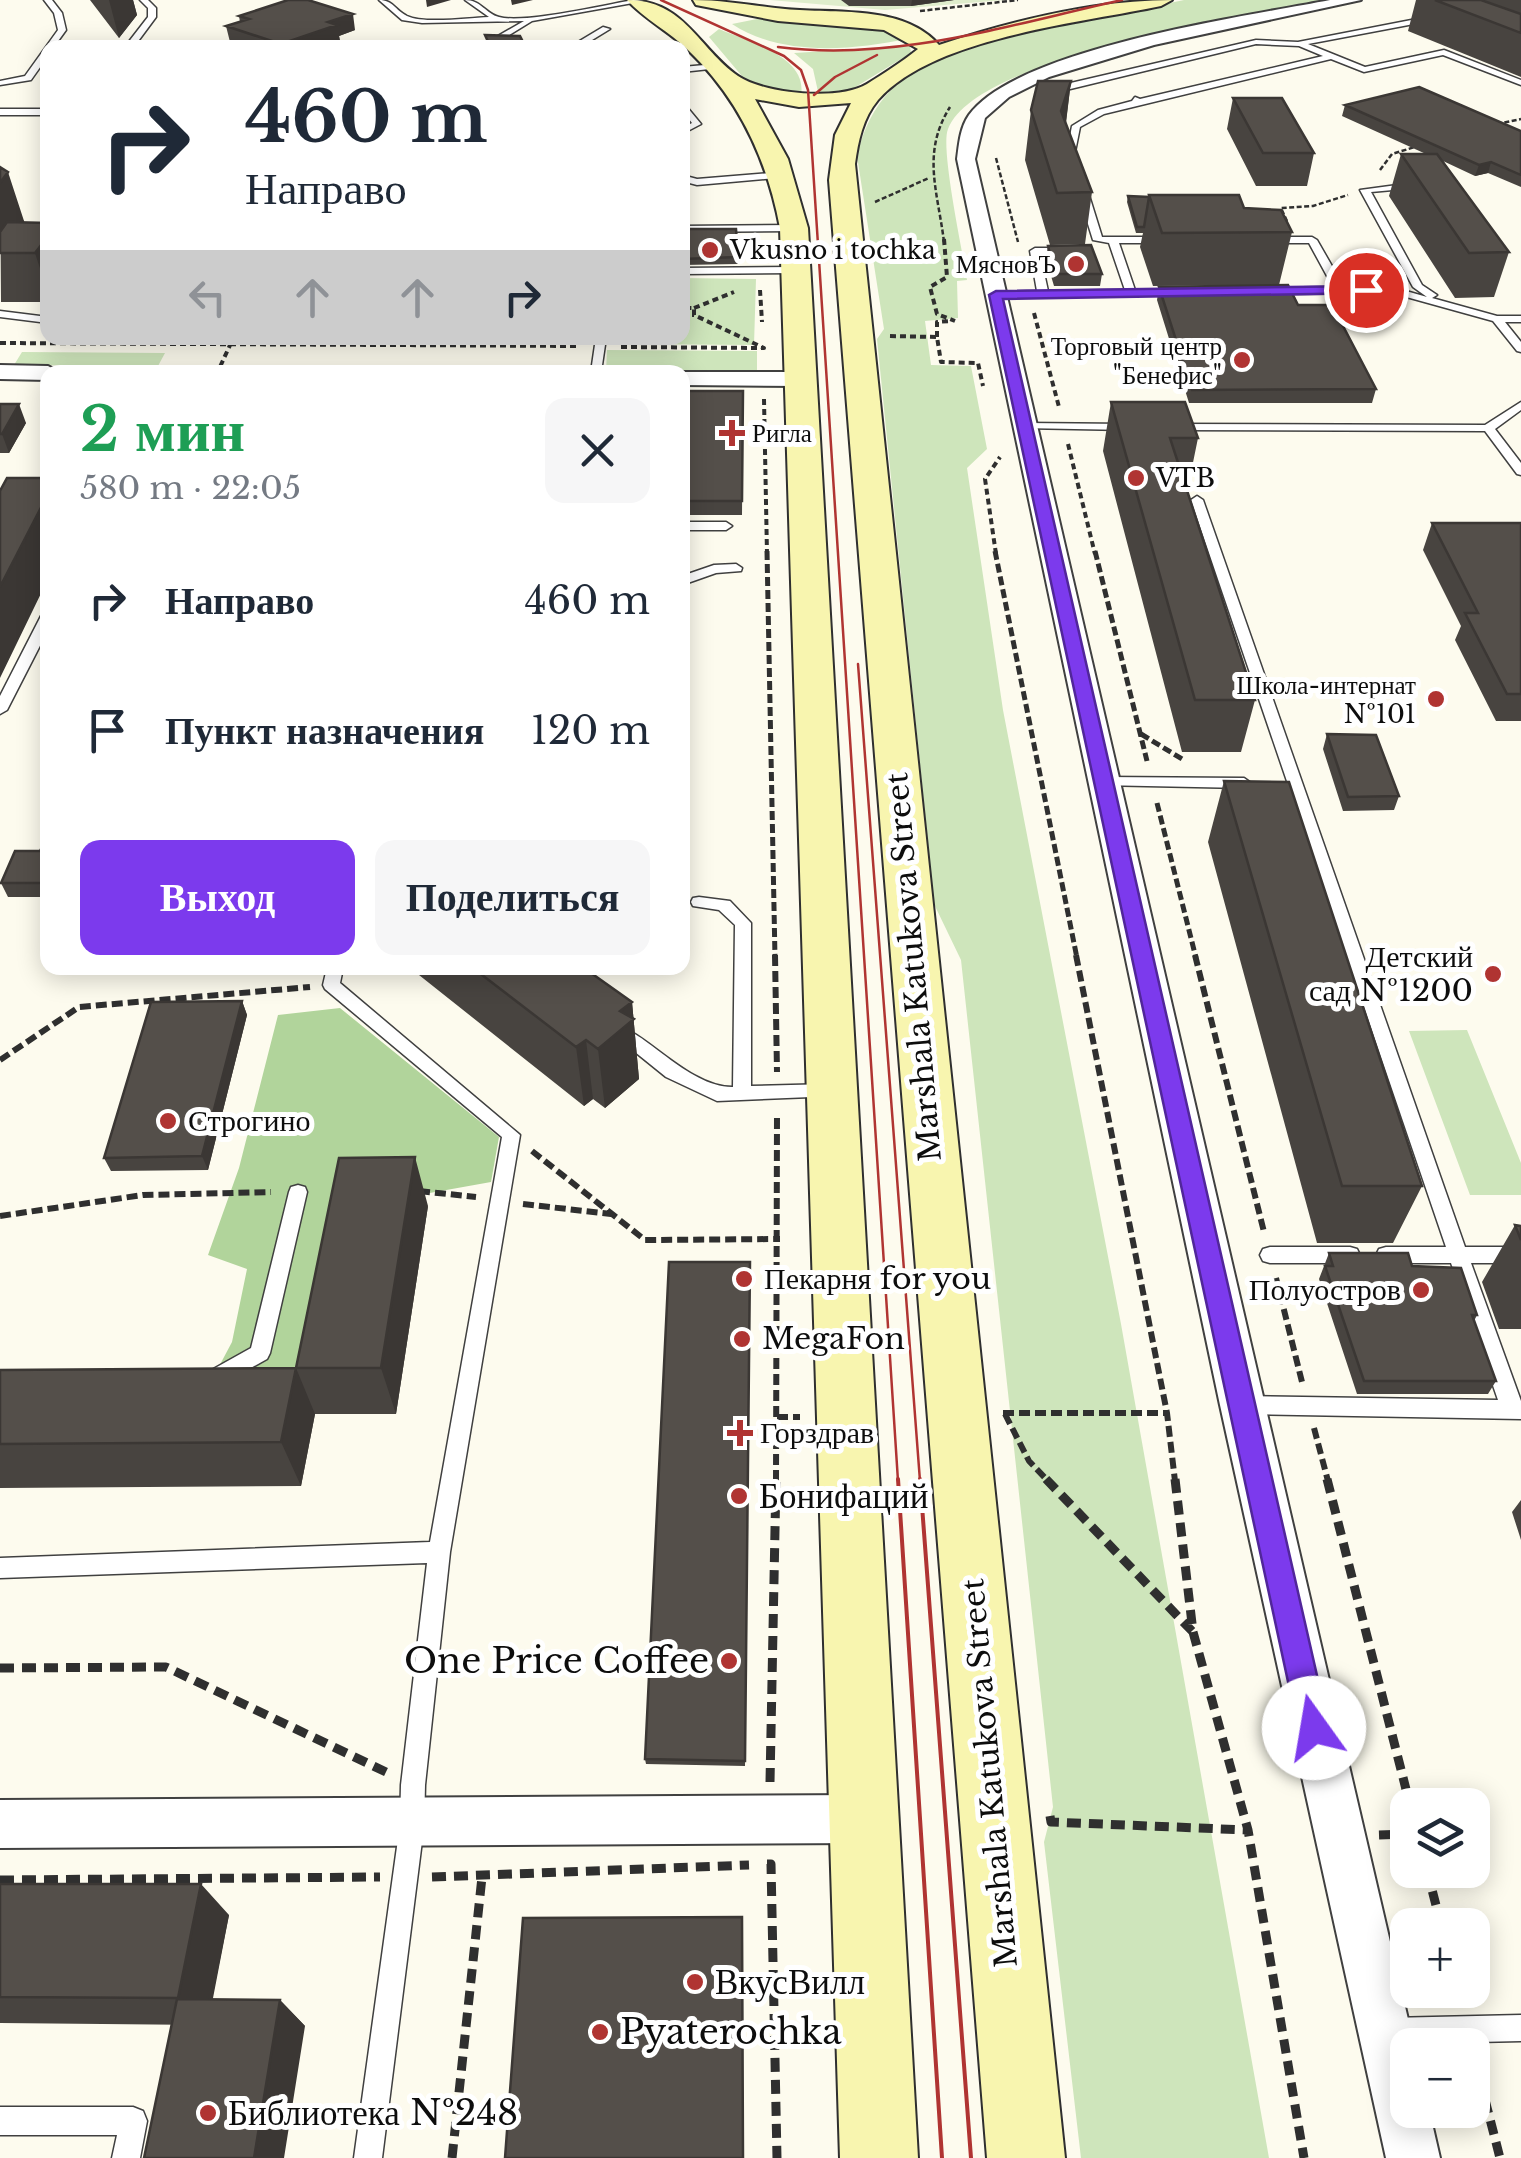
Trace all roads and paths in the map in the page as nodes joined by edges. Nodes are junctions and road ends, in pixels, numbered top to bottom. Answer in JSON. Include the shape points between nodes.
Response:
{"nodes":[{"id":1,"x":48,"y":0,"type":"edge"},
{"id":2,"x":144,"y":0,"type":"edge"},
{"id":3,"x":383,"y":0,"type":"edge"},
{"id":4,"x":468,"y":0,"type":"edge"},
{"id":5,"x":639,"y":0,"type":"edge"},
{"id":6,"x":704,"y":0,"type":"edge"},
{"id":7,"x":1075,"y":0,"type":"edge"},
{"id":8,"x":1161,"y":0,"type":"edge"},
{"id":9,"x":1353,"y":0,"type":"edge"},
{"id":10,"x":784,"y":16,"type":"junction"},
{"id":11,"x":975,"y":16,"type":"dead end"},
{"id":12,"x":534,"y":19,"type":"junction"},
{"id":13,"x":940,"y":19,"type":"dead end"},
{"id":14,"x":497,"y":20,"type":"junction"},
{"id":15,"x":870,"y":22,"type":"junction"},
{"id":16,"x":1446,"y":24,"type":"edge"},
{"id":17,"x":606,"y":29,"type":"dead end"},
{"id":18,"x":55,"y":40,"type":"edge"},
{"id":19,"x":134,"y":40,"type":"edge"},
{"id":20,"x":496,"y":40,"type":"edge"},
{"id":21,"x":586,"y":40,"type":"edge"},
{"id":22,"x":695,"y":43,"type":"junction"},
{"id":23,"x":1298,"y":44,"type":"junction"},
{"id":24,"x":1330,"y":57,"type":"junction"},
{"id":25,"x":918,"y":60,"type":"junction"},
{"id":26,"x":40,"y":61,"type":"edge"},
{"id":27,"x":690,"y":71,"type":"edge"},
{"id":28,"x":722,"y":73,"type":"junction"},
{"id":29,"x":1032,"y":76,"type":"junction"},
{"id":30,"x":1110,"y":77,"type":"junction"},
{"id":31,"x":0,"y":82,"type":"edge"},
{"id":32,"x":1521,"y":84,"type":"edge"},
{"id":33,"x":1126,"y":89,"type":"dead end"},
{"id":34,"x":872,"y":90,"type":"junction"},
{"id":35,"x":957,"y":98,"type":"dead end"},
{"id":36,"x":0,"y":112,"type":"edge"},
{"id":37,"x":40,"y":112,"type":"edge"},
{"id":38,"x":1076,"y":169,"type":"edge"},
{"id":39,"x":784,"y":175,"type":"junction"},
{"id":40,"x":929,"y":178,"type":"junction"},
{"id":41,"x":690,"y":180,"type":"edge"},
{"id":42,"x":1414,"y":186,"type":"edge"},
{"id":43,"x":1082,"y":187,"type":"edge"},
{"id":44,"x":872,"y":204,"type":"dead end"},
{"id":45,"x":794,"y":228,"type":"junction"},
{"id":46,"x":690,"y":229,"type":"edge"},
{"id":47,"x":1168,"y":240,"type":"edge"},
{"id":48,"x":1260,"y":240,"type":"edge"},
{"id":49,"x":1115,"y":245,"type":"junction"},
{"id":50,"x":795,"y":270,"type":"junction"},
{"id":51,"x":690,"y":271,"type":"edge"},
{"id":52,"x":743,"y":288,"type":"dead end"},
{"id":53,"x":1340,"y":290,"type":"junction"},
{"id":54,"x":1264,"y":291,"type":"edge"},
{"id":55,"x":1131,"y":292,"type":"junction"},
{"id":56,"x":1188,"y":292,"type":"edge"},
{"id":57,"x":1043,"y":294,"type":"junction"},
{"id":58,"x":996,"y":295,"type":"junction"},
{"id":59,"x":1441,"y":300,"type":"junction"},
{"id":60,"x":690,"y":308,"type":"edge"},
{"id":61,"x":694,"y":308,"type":"junction"},
{"id":62,"x":0,"y":314,"type":"edge"},
{"id":63,"x":690,"y":315,"type":"edge"},
{"id":64,"x":694,"y":315,"type":"junction"},
{"id":65,"x":40,"y":319,"type":"edge"},
{"id":66,"x":1497,"y":319,"type":"junction"},
{"id":67,"x":1521,"y":319,"type":"edge"},
{"id":68,"x":763,"y":335,"type":"dead end"},
{"id":69,"x":881,"y":335,"type":"dead end"},
{"id":70,"x":937,"y":337,"type":"junction"},
{"id":71,"x":1,"y":344,"type":"edge"},
{"id":72,"x":40,"y":344,"type":"edge"},
{"id":73,"x":105,"y":345,"type":"edge"},
{"id":74,"x":682,"y":345,"type":"edge"},
{"id":75,"x":764,"y":348,"type":"junction"},
{"id":76,"x":1521,"y":349,"type":"edge"},
{"id":77,"x":100,"y":352,"type":"dead end"},
{"id":78,"x":0,"y":372,"type":"edge"},
{"id":79,"x":40,"y":373,"type":"edge"},
{"id":80,"x":690,"y":378,"type":"edge"},
{"id":81,"x":782,"y":379,"type":"junction"},
{"id":82,"x":984,"y":389,"type":"dead end"},
{"id":83,"x":1521,"y":405,"type":"edge"},
{"id":84,"x":1025,"y":426,"type":"junction"},
{"id":85,"x":1142,"y":427,"type":"edge"},
{"id":86,"x":1161,"y":427,"type":"edge"},
{"id":87,"x":1488,"y":428,"type":"junction"},
{"id":88,"x":997,"y":443,"type":"dead end"},
{"id":89,"x":1521,"y":471,"type":"edge"},
{"id":90,"x":1197,"y":500,"type":"edge"},
{"id":91,"x":690,"y":526,"type":"edge"},
{"id":92,"x":726,"y":526,"type":"dead end"},
{"id":93,"x":736,"y":568,"type":"dead end"},
{"id":94,"x":690,"y":578,"type":"edge"},
{"id":95,"x":40,"y":632,"type":"edge"},
{"id":96,"x":0,"y":710,"type":"edge"},
{"id":97,"x":1103,"y":782,"type":"junction"},
{"id":98,"x":1256,"y":783,"type":"edge"},
{"id":99,"x":1276,"y":784,"type":"edge"},
{"id":100,"x":1295,"y":784,"type":"junction"},
{"id":101,"x":699,"y":902,"type":"dead end"},
{"id":102,"x":333,"y":976,"type":"edge"},
{"id":103,"x":597,"y":1014,"type":"edge"},
{"id":104,"x":0,"y":1060,"type":"edge"},
{"id":105,"x":830,"y":1091,"type":"junction"},
{"id":106,"x":777,"y":1092,"type":"junction"},
{"id":107,"x":742,"y":1093,"type":"junction"},
{"id":108,"x":511,"y":1135,"type":"junction"},
{"id":109,"x":298,"y":1192,"type":"dead end"},
{"id":110,"x":780,"y":1239,"type":"junction"},
{"id":111,"x":1270,"y":1255,"type":"dead end"},
{"id":112,"x":1458,"y":1255,"type":"junction"},
{"id":113,"x":1521,"y":1255,"type":"edge"},
{"id":114,"x":185,"y":1378,"type":"edge"},
{"id":115,"x":1241,"y":1404,"type":"junction"},
{"id":116,"x":1516,"y":1410,"type":"edge"},
{"id":117,"x":1166,"y":1413,"type":"junction"},
{"id":118,"x":439,"y":1552,"type":"junction"},
{"id":119,"x":0,"y":1568,"type":"edge"},
{"id":120,"x":1193,"y":1632,"type":"junction"},
{"id":121,"x":0,"y":1668,"type":"edge"},
{"id":122,"x":750,"y":1782,"type":"dead end"},
{"id":123,"x":412,"y":1805,"type":"junction"},
{"id":124,"x":863,"y":1819,"type":"junction"},
{"id":125,"x":1051,"y":1822,"type":"dead end"},
{"id":126,"x":0,"y":1824,"type":"edge"},
{"id":127,"x":1248,"y":1830,"type":"junction"},
{"id":128,"x":771,"y":1864,"type":"dead end"},
{"id":129,"x":482,"y":1877,"type":"dead end"},
{"id":130,"x":1521,"y":2028,"type":"edge"},
{"id":131,"x":1382,"y":2031,"type":"junction"},
{"id":132,"x":1490,"y":2119,"type":"edge"},
{"id":133,"x":0,"y":2121,"type":"edge"},
{"id":134,"x":126,"y":2158,"type":"edge"},
{"id":135,"x":368,"y":2158,"type":"edge"},
{"id":136,"x":452,"y":2158,"type":"edge"},
{"id":137,"x":777,"y":2158,"type":"edge"},
{"id":138,"x":879,"y":2158,"type":"edge"},
{"id":139,"x":1026,"y":2158,"type":"edge"},
{"id":140,"x":1304,"y":2158,"type":"edge"},
{"id":141,"x":1413,"y":2158,"type":"edge"},
{"id":142,"x":1500,"y":2158,"type":"edge"}],
"edges":[{"from":1,"to":18,"type":"lane","via":[[62,30]]},
{"from":2,"to":19,"type":"lane","via":[[152,17]]},
{"from":3,"to":14,"type":"lane","via":[[422,22]]},
{"from":4,"to":14,"type":"lane"},
{"from":5,"to":12,"type":"lane"},
{"from":5,"to":22,"type":"main road"},
{"from":6,"to":10,"type":"main road"},
{"from":7,"to":11,"type":"main road"},
{"from":8,"to":25,"type":"main road","name":"Marshala Katukova Street","via":[[987,37]]},
{"from":9,"to":29,"type":"street","via":[[1065,62]]},
{"from":10,"to":15,"type":"main road"},
{"from":10,"to":22,"type":"main road","via":[[721,22]]},
{"from":12,"to":14,"type":"lane"},
{"from":12,"to":20,"type":"lane"},
{"from":13,"to":15,"type":"main road"},
{"from":15,"to":25,"type":"main road","via":[[925,40],[930,49]]},
{"from":16,"to":23,"type":"lane","via":[[1428,16]]},
{"from":17,"to":21,"type":"lane"},
{"from":22,"to":28,"type":"main road"},
{"from":23,"to":24,"type":"lane"},
{"from":23,"to":30,"type":"lane","via":[[1256,42]]},
{"from":24,"to":32,"type":"lane","via":[[1364,70],[1444,52]]},
{"from":24,"to":38,"type":"lane","via":[[1100,112],[1076,126]]},
{"from":25,"to":34,"type":"main road","name":"Marshala Katukova Street"},
{"from":26,"to":31,"type":"lane","via":[[28,78]]},
{"from":27,"to":28,"type":"lane"},
{"from":28,"to":34,"type":"main road","via":[[761,93],[807,100]]},
{"from":28,"to":39,"type":"main road","via":[[763,128]]},
{"from":29,"to":30,"type":"lane","via":[[1062,88]]},
{"from":29,"to":58,"type":"street","via":[[979,113],[969,134],[966,159]]},
{"from":30,"to":33,"type":"lane"},
{"from":34,"to":139,"type":"main road","name":"Marshala Katukova Street","via":[[844,137],[842,180]]},
{"from":35,"to":40,"type":"path","via":[[933,138]]},
{"from":36,"to":37,"type":"lane"},
{"from":39,"to":41,"type":"lane"},
{"from":39,"to":45,"type":"main road"},
{"from":40,"to":44,"type":"path"},
{"from":40,"to":70,"type":"path","via":[[947,277],[930,287],[937,314],[954,322],[937,322]]},
{"from":42,"to":59,"type":"lane","via":[[1365,190],[1418,287]]},
{"from":43,"to":49,"type":"lane","via":[[1098,240]]},
{"from":45,"to":46,"type":"lane"},
{"from":45,"to":50,"type":"main road"},
{"from":47,"to":49,"type":"lane"},
{"from":48,"to":53,"type":"lane","via":[[1312,240]]},
{"from":49,"to":55,"type":"lane"},
{"from":49,"to":57,"type":"lane","via":[[1034,252]]},
{"from":50,"to":51,"type":"lane"},
{"from":50,"to":81,"type":"main road"},
{"from":52,"to":61,"type":"path"},
{"from":53,"to":54,"type":"lane"},
{"from":53,"to":59,"type":"lane","via":[[1392,290]]},
{"from":55,"to":56,"type":"lane"},
{"from":55,"to":57,"type":"lane"},
{"from":57,"to":58,"type":"lane"},
{"from":58,"to":84,"type":"street"},
{"from":59,"to":66,"type":"lane"},
{"from":60,"to":61,"type":"path"},
{"from":61,"to":64,"type":"path"},
{"from":62,"to":65,"type":"lane"},
{"from":63,"to":64,"type":"path"},
{"from":64,"to":75,"type":"path"},
{"from":66,"to":67,"type":"lane"},
{"from":66,"to":76,"type":"lane"},
{"from":68,"to":75,"type":"path"},
{"from":69,"to":70,"type":"path"},
{"from":70,"to":82,"type":"path","via":[[941,362],[978,364]]},
{"from":71,"to":72,"type":"path"},
{"from":73,"to":77,"type":"path"},
{"from":74,"to":75,"type":"path"},
{"from":75,"to":81,"type":"path"},
{"from":78,"to":79,"type":"street"},
{"from":80,"to":81,"type":"street"},
{"from":81,"to":105,"type":"main road"},
{"from":81,"to":106,"type":"path"},
{"from":83,"to":87,"type":"lane"},
{"from":84,"to":85,"type":"lane"},
{"from":84,"to":97,"type":"street"},
{"from":86,"to":87,"type":"lane"},
{"from":87,"to":89,"type":"lane"},
{"from":88,"to":117,"type":"path","via":[[1001,461],[986,479],[986,500]]},
{"from":90,"to":100,"type":"lane"},
{"from":91,"to":92,"type":"lane"},
{"from":93,"to":94,"type":"lane"},
{"from":95,"to":96,"type":"lane"},
{"from":97,"to":98,"type":"lane"},
{"from":97,"to":115,"type":"street"},
{"from":99,"to":100,"type":"lane"},
{"from":100,"to":112,"type":"lane"},
{"from":101,"to":107,"type":"lane","via":[[724,904],[743,923]]},
{"from":102,"to":104,"type":"path","via":[[230,997],[79,1007]]},
{"from":102,"to":108,"type":"lane"},
{"from":103,"to":107,"type":"lane","via":[[672,1072],[717,1094]]},
{"from":105,"to":106,"type":"lane"},
{"from":105,"to":124,"type":"main road"},
{"from":106,"to":107,"type":"lane"},
{"from":106,"to":110,"type":"path"},
{"from":108,"to":110,"type":"path","via":[[645,1240]]},
{"from":108,"to":118,"type":"lane"},
{"from":109,"to":114,"type":"lane","via":[[260,1352],[222,1378]]},
{"from":110,"to":122,"type":"path","via":[[770,1782]]},
{"from":111,"to":112,"type":"lane"},
{"from":112,"to":113,"type":"lane"},
{"from":112,"to":116,"type":"lane"},
{"from":115,"to":116,"type":"lane"},
{"from":115,"to":131,"type":"street"},
{"from":117,"to":120,"type":"path"},
{"from":117,"to":120,"type":"path","via":[[1004,1414],[1030,1462]]},
{"from":118,"to":119,"type":"lane"},
{"from":118,"to":123,"type":"lane"},
{"from":120,"to":127,"type":"path"},
{"from":121,"to":123,"type":"path","via":[[166,1667]]},
{"from":123,"to":124,"type":"street"},
{"from":123,"to":126,"type":"street"},
{"from":123,"to":135,"type":"lane"},
{"from":124,"to":138,"type":"main road"},
{"from":125,"to":127,"type":"path"},
{"from":127,"to":140,"type":"path"},
{"from":128,"to":137,"type":"path"},
{"from":129,"to":136,"type":"path"},
{"from":130,"to":131,"type":"lane"},
{"from":131,"to":141,"type":"street"},
{"from":132,"to":142,"type":"path"},
{"from":133,"to":134,"type":"lane","via":[[133,2122]]}]}
